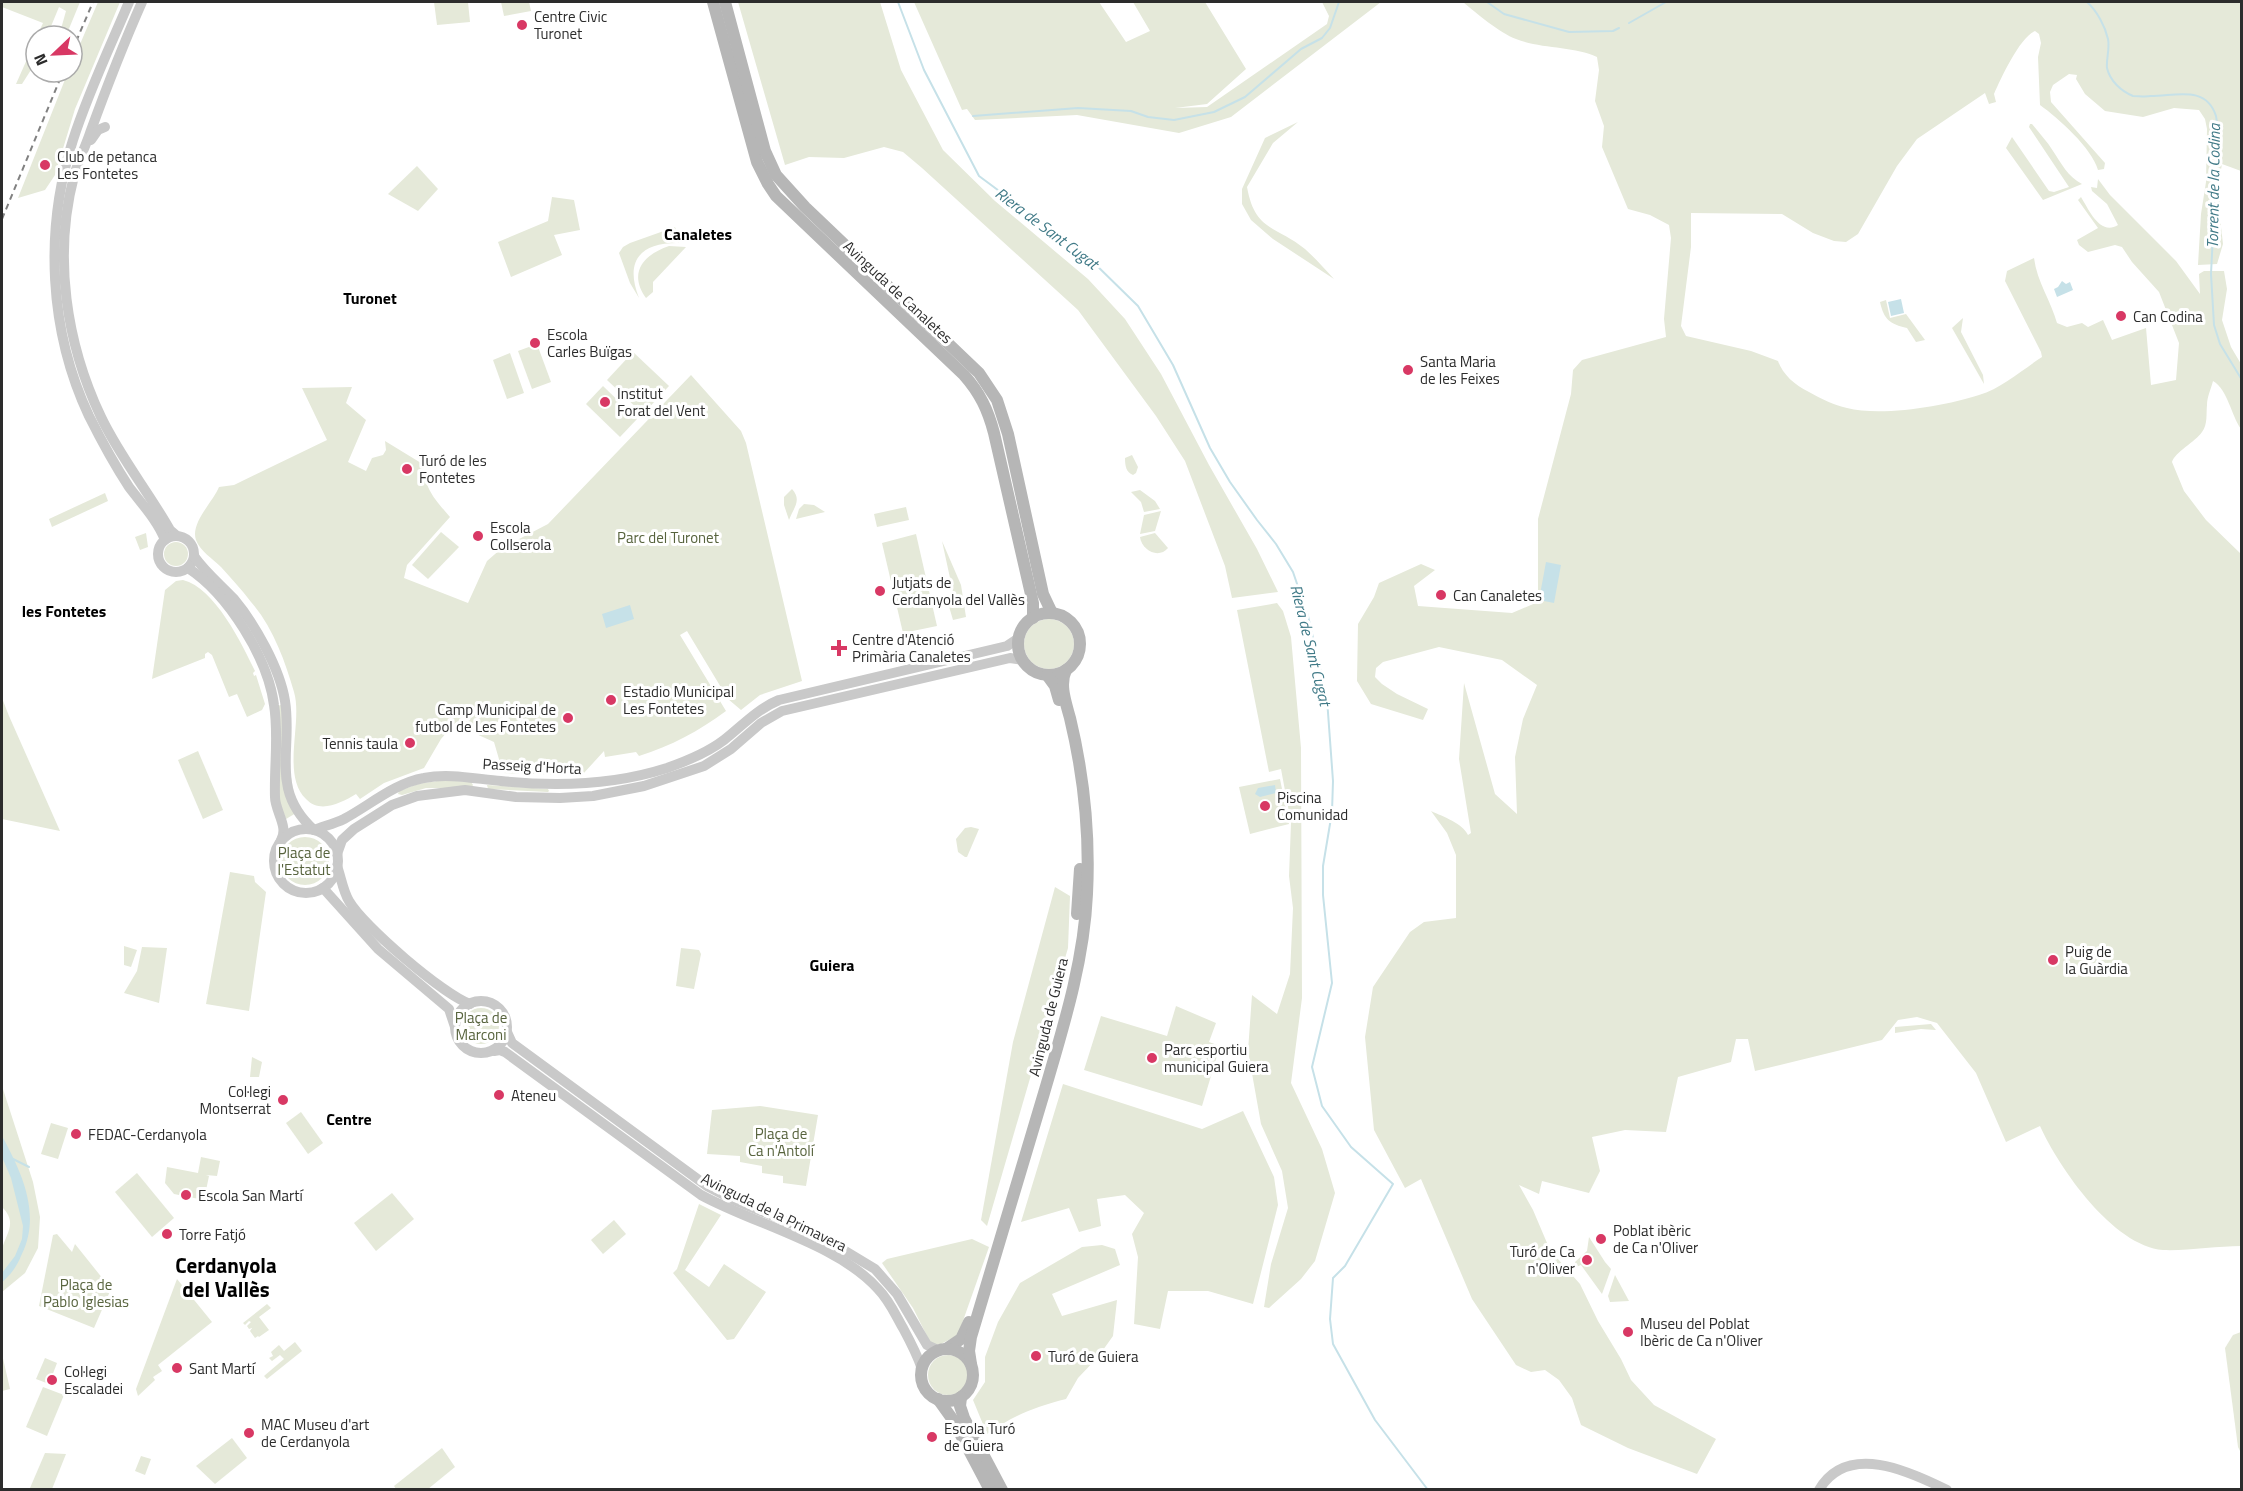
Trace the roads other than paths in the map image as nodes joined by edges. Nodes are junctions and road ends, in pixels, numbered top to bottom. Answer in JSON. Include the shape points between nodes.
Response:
{"nodes":[{"id":1,"x":129,"y":2,"type":"edge"},
{"id":2,"x":142,"y":2,"type":"edge"},
{"id":3,"x":713,"y":2,"type":"edge"},
{"id":4,"x":725,"y":2,"type":"edge"},
{"id":5,"x":111,"y":45,"type":"junction"},
{"id":6,"x":730,"y":63,"type":"junction"},
{"id":7,"x":748,"y":87,"type":"junction"},
{"id":8,"x":98,"y":123,"type":"junction"},
{"id":9,"x":69,"y":178,"type":"junction"},
{"id":10,"x":841,"y":259,"type":"junction"},
{"id":11,"x":864,"y":264,"type":"junction"},
{"id":12,"x":177,"y":536,"type":"junction"},
{"id":13,"x":165,"y":540,"type":"junction"},
{"id":14,"x":194,"y":556,"type":"junction"},
{"id":15,"x":188,"y":568,"type":"junction"},
{"id":16,"x":1052,"y":613,"type":"junction"},
{"id":17,"x":1033,"y":618,"type":"junction"},
{"id":18,"x":1019,"y":638,"type":"junction"},
{"id":19,"x":1023,"y":660,"type":"junction"},
{"id":20,"x":1066,"y":670,"type":"junction"},
{"id":21,"x":1047,"y":675,"type":"junction"},
{"id":22,"x":314,"y":830,"type":"junction"},
{"id":23,"x":281,"y":840,"type":"junction"},
{"id":24,"x":337,"y":860,"type":"junction"},
{"id":25,"x":323,"y":888,"type":"junction"},
{"id":26,"x":470,"y":1004,"type":"junction"},
{"id":27,"x":455,"y":1027,"type":"junction"},
{"id":28,"x":507,"y":1032,"type":"junction"},
{"id":29,"x":494,"y":1051,"type":"junction"},
{"id":30,"x":942,"y":1350,"type":"junction"},
{"id":31,"x":971,"y":1365,"type":"junction"},
{"id":32,"x":922,"y":1369,"type":"junction"},
{"id":33,"x":961,"y":1397,"type":"junction"},
{"id":34,"x":938,"y":1399,"type":"junction"},
{"id":35,"x":980,"y":1472,"type":"junction"},
{"id":36,"x":990,"y":1490,"type":"edge"},
{"id":37,"x":996,"y":1490,"type":"edge"},
{"id":38,"x":1002,"y":1490,"type":"edge"},
{"id":39,"x":1819,"y":1490,"type":"edge"},
{"id":40,"x":1826,"y":1490,"type":"edge"},
{"id":41,"x":1936,"y":1490,"type":"edge"},
{"id":42,"x":1947,"y":1490,"type":"edge"}],
"edges":[{"from":1,"to":5,"type":"street"},
{"from":2,"to":8,"type":"street","via":[[98,109]]},
{"from":3,"to":6,"type":"main road","name":"Avinguda de Canaletes"},
{"from":4,"to":7,"type":"main road","name":"Avinguda de Canaletes"},
{"from":5,"to":8,"type":"street","via":[[110,60],[89,110]]},
{"from":5,"to":9,"type":"street","via":[[72,142]]},
{"from":6,"to":7,"type":"main road","via":[[738,67]]},
{"from":6,"to":10,"type":"main road","name":"Avinguda de Canaletes","via":[[757,162],[768,184]]},
{"from":7,"to":11,"type":"main road","name":"Avinguda de Canaletes","via":[[765,151],[776,175]]},
{"from":8,"to":9,"type":"street","via":[[84,126]]},
{"from":9,"to":12,"type":"street","via":[[64,253],[68,306],[80,363],[116,446]]},
{"from":9,"to":13,"type":"street","via":[[54,253],[59,317],[70,366],[107,451]]},
{"from":10,"to":11,"type":"main road","via":[[848,256]]},
{"from":10,"to":17,"type":"main road","name":"Avinguda de Canaletes","via":[[964,375],[982,397],[994,433],[1033,603]]},
{"from":11,"to":16,"type":"main road","name":"Avinguda de Canaletes","via":[[965,358],[992,391],[1008,434],[1043,594]]},
{"from":12,"to":13,"type":"street"},
{"from":12,"to":14,"type":"street","via":[[190,543]]},
{"from":13,"to":15,"type":"street","via":[[157,555],[161,565],[173,573]]},
{"from":14,"to":15,"type":"street"},
{"from":14,"to":22,"type":"street","via":[[246,615],[279,680],[285,702],[285,775],[294,807]]},
{"from":15,"to":23,"type":"street","via":[[229,607],[270,683],[275,714],[275,800],[284,830]]},
{"from":16,"to":17,"type":"main road"},
{"from":16,"to":20,"type":"main road","via":[[1070,621],[1079,635],[1080,650]]},
{"from":17,"to":18,"type":"main road","via":[[1025,624]]},
{"from":18,"to":19,"type":"main road"},
{"from":18,"to":22,"type":"street","name":"Passeig d'Horta","via":[[1007,646],[779,700],[747,719],[709,750],[641,775],[591,783],[545,784],[423,778]]},
{"from":19,"to":21,"type":"main road","via":[[1034,671]]},
{"from":19,"to":24,"type":"street","name":"Passeig d'Horta","via":[[1010,658],[782,711],[704,766],[644,786],[560,798],[465,790],[417,796],[392,805],[354,830],[342,840]]},
{"from":20,"to":21,"type":"main road"},
{"from":20,"to":31,"type":"main road","name":"Avinguda de Guiera","via":[[1064,694],[1087,814],[1084,926],[1067,1014],[971,1338]]},
{"from":21,"to":30,"type":"main road","name":"Avinguda de Guiera","via":[[1055,686],[1060,706],[1079,808],[1080,867],[1072,956],[1057,1023],[966,1331],[961,1339]]},
{"from":22,"to":23,"type":"street","via":[[296,830]]},
{"from":22,"to":24,"type":"street","via":[[329,839]]},
{"from":23,"to":25,"type":"street","via":[[274,858],[276,874],[283,883],[302,892]]},
{"from":24,"to":25,"type":"street","via":[[330,882]]},
{"from":24,"to":26,"type":"street","via":[[350,902],[385,941],[454,997]]},
{"from":25,"to":27,"type":"street","via":[[378,949],[449,1009]]},
{"from":26,"to":27,"type":"street","via":[[460,1011]]},
{"from":26,"to":28,"type":"street","via":[[481,1001],[495,1005],[505,1016]]},
{"from":27,"to":29,"type":"street","via":[[459,1041],[470,1051]]},
{"from":28,"to":29,"type":"street"},
{"from":28,"to":30,"type":"street","name":"Avinguda de la Primavera","via":[[512,1043],[707,1186],[817,1234],[875,1269],[897,1294],[927,1345]]},
{"from":29,"to":32,"type":"street","name":"Avinguda de la Primavera","via":[[505,1052],[701,1196],[813,1244],[856,1269],[887,1300]]},
{"from":30,"to":31,"type":"main road","via":[[962,1353]]},
{"from":30,"to":32,"type":"main road","via":[[928,1358]]},
{"from":31,"to":33,"type":"main road","via":[[972,1381]]},
{"from":32,"to":34,"type":"main road","via":[[924,1385]]},
{"from":33,"to":34,"type":"main road","via":[[950,1401]]},
{"from":33,"to":38,"type":"main road","via":[[964,1418]]},
{"from":34,"to":35,"type":"main road"},
{"from":35,"to":36,"type":"main road"},
{"from":35,"to":37,"type":"main road"},
{"from":39,"to":42,"type":"street","via":[[1825,1480],[1849,1465],[1881,1464],[1902,1469]]},
{"from":40,"to":41,"type":"street","via":[[1832,1480],[1847,1472],[1875,1469],[1891,1471]]}]}
